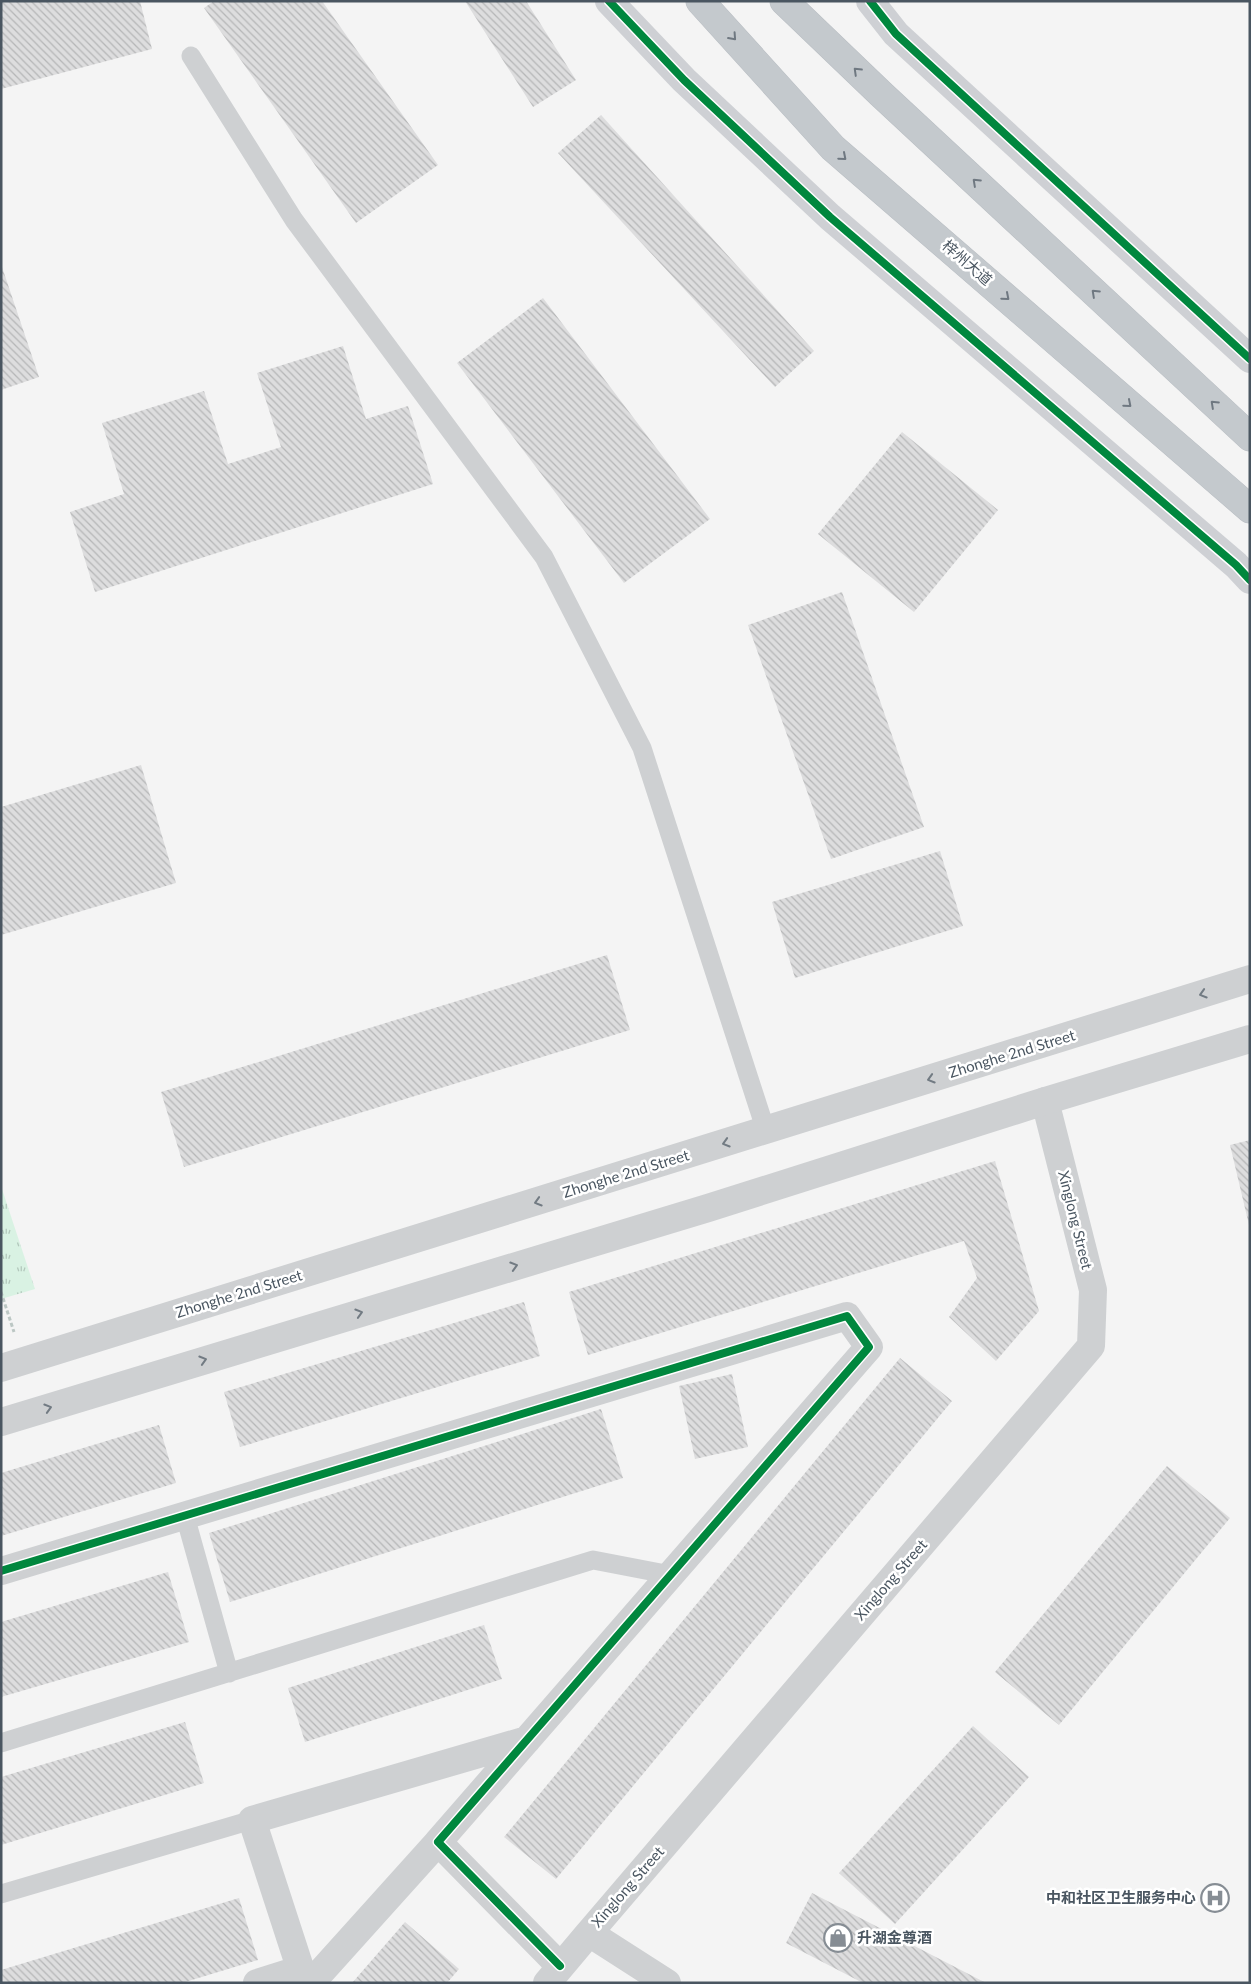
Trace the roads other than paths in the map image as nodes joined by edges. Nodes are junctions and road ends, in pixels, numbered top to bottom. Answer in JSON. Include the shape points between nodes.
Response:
{"nodes":[{"id":1,"x":609,"y":1,"type":"edge"},
{"id":2,"x":700,"y":1,"type":"edge"},
{"id":3,"x":784,"y":1,"type":"edge"},
{"id":4,"x":870,"y":1,"type":"edge"},
{"id":5,"x":191,"y":56,"type":"dead end"},
{"id":6,"x":1250,"y":359,"type":"edge"},
{"id":7,"x":1250,"y":437,"type":"edge"},
{"id":8,"x":1250,"y":509,"type":"edge"},
{"id":9,"x":1250,"y":580,"type":"edge"},
{"id":10,"x":1250,"y":979,"type":"edge"},
{"id":11,"x":1250,"y":1039,"type":"edge"},
{"id":12,"x":1045,"y":1101,"type":"junction"},
{"id":13,"x":766,"y":1131,"type":"junction"},
{"id":14,"x":12,"y":1365,"type":"edge"},
{"id":15,"x":1,"y":1422,"type":"edge"},
{"id":16,"x":185,"y":1516,"type":"junction"},
{"id":17,"x":1,"y":1571,"type":"edge"},
{"id":18,"x":671,"y":1575,"type":"junction"},
{"id":19,"x":229,"y":1673,"type":"junction"},
{"id":20,"x":527,"y":1740,"type":"junction"},
{"id":21,"x":1,"y":1743,"type":"edge"},
{"id":22,"x":252,"y":1820,"type":"junction"},
{"id":23,"x":438,"y":1842,"type":"junction"},
{"id":24,"x":1,"y":1894,"type":"edge"},
{"id":25,"x":588,"y":1933,"type":"junction"},
{"id":26,"x":554,"y":1975,"type":"edge"},
{"id":27,"x":306,"y":1978,"type":"edge"},
{"id":28,"x":257,"y":1983,"type":"edge"},
{"id":29,"x":668,"y":1983,"type":"edge"}],
"edges":[{"from":1,"to":9,"type":"main road","via":[[684,80],[830,217],[1236,564]]},
{"from":2,"to":8,"type":"highway","name":"梓州大道","one_way":true,"via":[[833,148]]},
{"from":7,"to":3,"type":"highway","one_way":true},
{"from":4,"to":6,"type":"main road","via":[[896,34]]},
{"from":5,"to":13,"type":"lane","via":[[294,220],[544,557],[642,748]]},
{"from":10,"to":13,"type":"street","name":"Zhonghe 2nd Street","one_way":true},
{"from":11,"to":12,"type":"street"},
{"from":15,"to":12,"type":"street","one_way":true,"via":[[708,1208]]},
{"from":12,"to":25,"type":"street","name":"Xinglong Street","via":[[1093,1290],[1091,1346]]},
{"from":13,"to":14,"type":"street","name":"Zhonghe 2nd Street","one_way":true},
{"from":16,"to":17,"type":"street"},
{"from":16,"to":18,"type":"street","via":[[847,1316],[869,1347]]},
{"from":16,"to":19,"type":"lane"},
{"from":18,"to":19,"type":"lane","via":[[593,1560]]},
{"from":18,"to":20,"type":"street"},
{"from":19,"to":21,"type":"lane"},
{"from":20,"to":22,"type":"street"},
{"from":20,"to":23,"type":"street"},
{"from":22,"to":24,"type":"lane"},
{"from":22,"to":27,"type":"street"},
{"from":23,"to":26,"type":"street"},
{"from":23,"to":27,"type":"street"},
{"from":25,"to":26,"type":"street"},
{"from":25,"to":29,"type":"street","name":"Xinglong Street"},
{"from":27,"to":28,"type":"street"}]}
